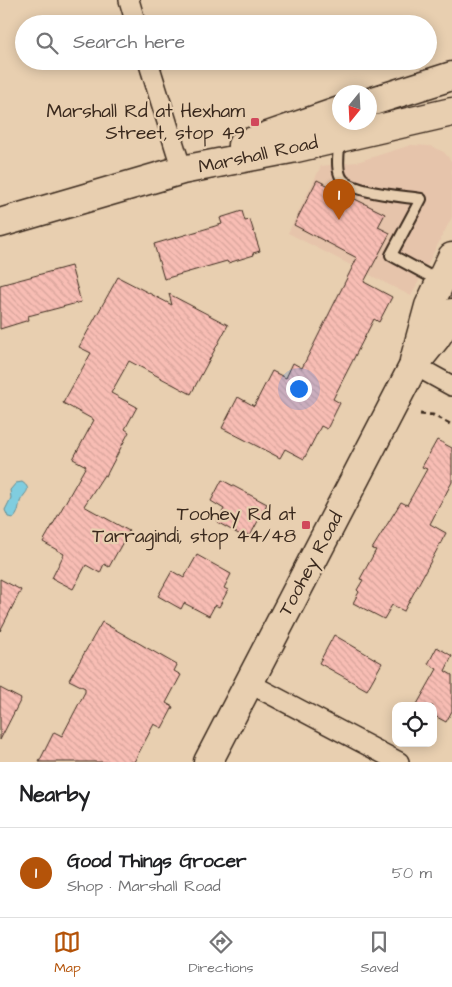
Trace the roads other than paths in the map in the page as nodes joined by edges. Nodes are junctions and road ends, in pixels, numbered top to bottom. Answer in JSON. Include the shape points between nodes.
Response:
{"nodes":[{"id":1,"x":129,"y":0,"type":"edge"},
{"id":2,"x":133,"y":15,"type":"edge"},
{"id":3,"x":151,"y":70,"type":"edge"},
{"id":4,"x":452,"y":76,"type":"edge"},
{"id":5,"x":377,"y":100,"type":"edge"},
{"id":6,"x":452,"y":112,"type":"edge"},
{"id":7,"x":416,"y":119,"type":"junction"},
{"id":8,"x":377,"y":122,"type":"edge"},
{"id":9,"x":332,"y":125,"type":"edge"},
{"id":10,"x":452,"y":126,"type":"edge"},
{"id":11,"x":340,"y":130,"type":"edge"},
{"id":12,"x":182,"y":170,"type":"junction"},
{"id":13,"x":0,"y":223,"type":"edge"},
{"id":14,"x":452,"y":257,"type":"edge"},
{"id":15,"x":439,"y":281,"type":"junction"},
{"id":16,"x":452,"y":313,"type":"edge"},
{"id":17,"x":414,"y":365,"type":"junction"},
{"id":18,"x":452,"y":386,"type":"edge"},
{"id":19,"x":248,"y":683,"type":"junction"},
{"id":20,"x":208,"y":762,"type":"edge"},
{"id":21,"x":399,"y":762,"type":"edge"}],
"edges":[{"from":1,"to":2,"type":"street"},
{"from":3,"to":12,"type":"street"},
{"from":4,"to":5,"type":"main road"},
{"from":6,"to":7,"type":"main road","name":"Marshall Road"},
{"from":7,"to":8,"type":"main road","name":"Marshall Road"},
{"from":7,"to":10,"type":"main road"},
{"from":9,"to":12,"type":"main road","name":"Marshall Road","via":[[268,135]]},
{"from":11,"to":15,"type":"lane","via":[[339,174],[345,183],[361,190],[421,199],[391,255]]},
{"from":12,"to":13,"type":"main road","name":"Marshall Road"},
{"from":14,"to":15,"type":"main road","name":"Toohey Road"},
{"from":15,"to":17,"type":"main road","name":"Toohey Road","via":[[425,316]]},
{"from":16,"to":17,"type":"main road","name":"Toohey Road"},
{"from":17,"to":18,"type":"street"},
{"from":17,"to":19,"type":"main road","name":"Toohey Road"},
{"from":19,"to":20,"type":"main road","name":"Toohey Road"},
{"from":19,"to":21,"type":"street"}]}
